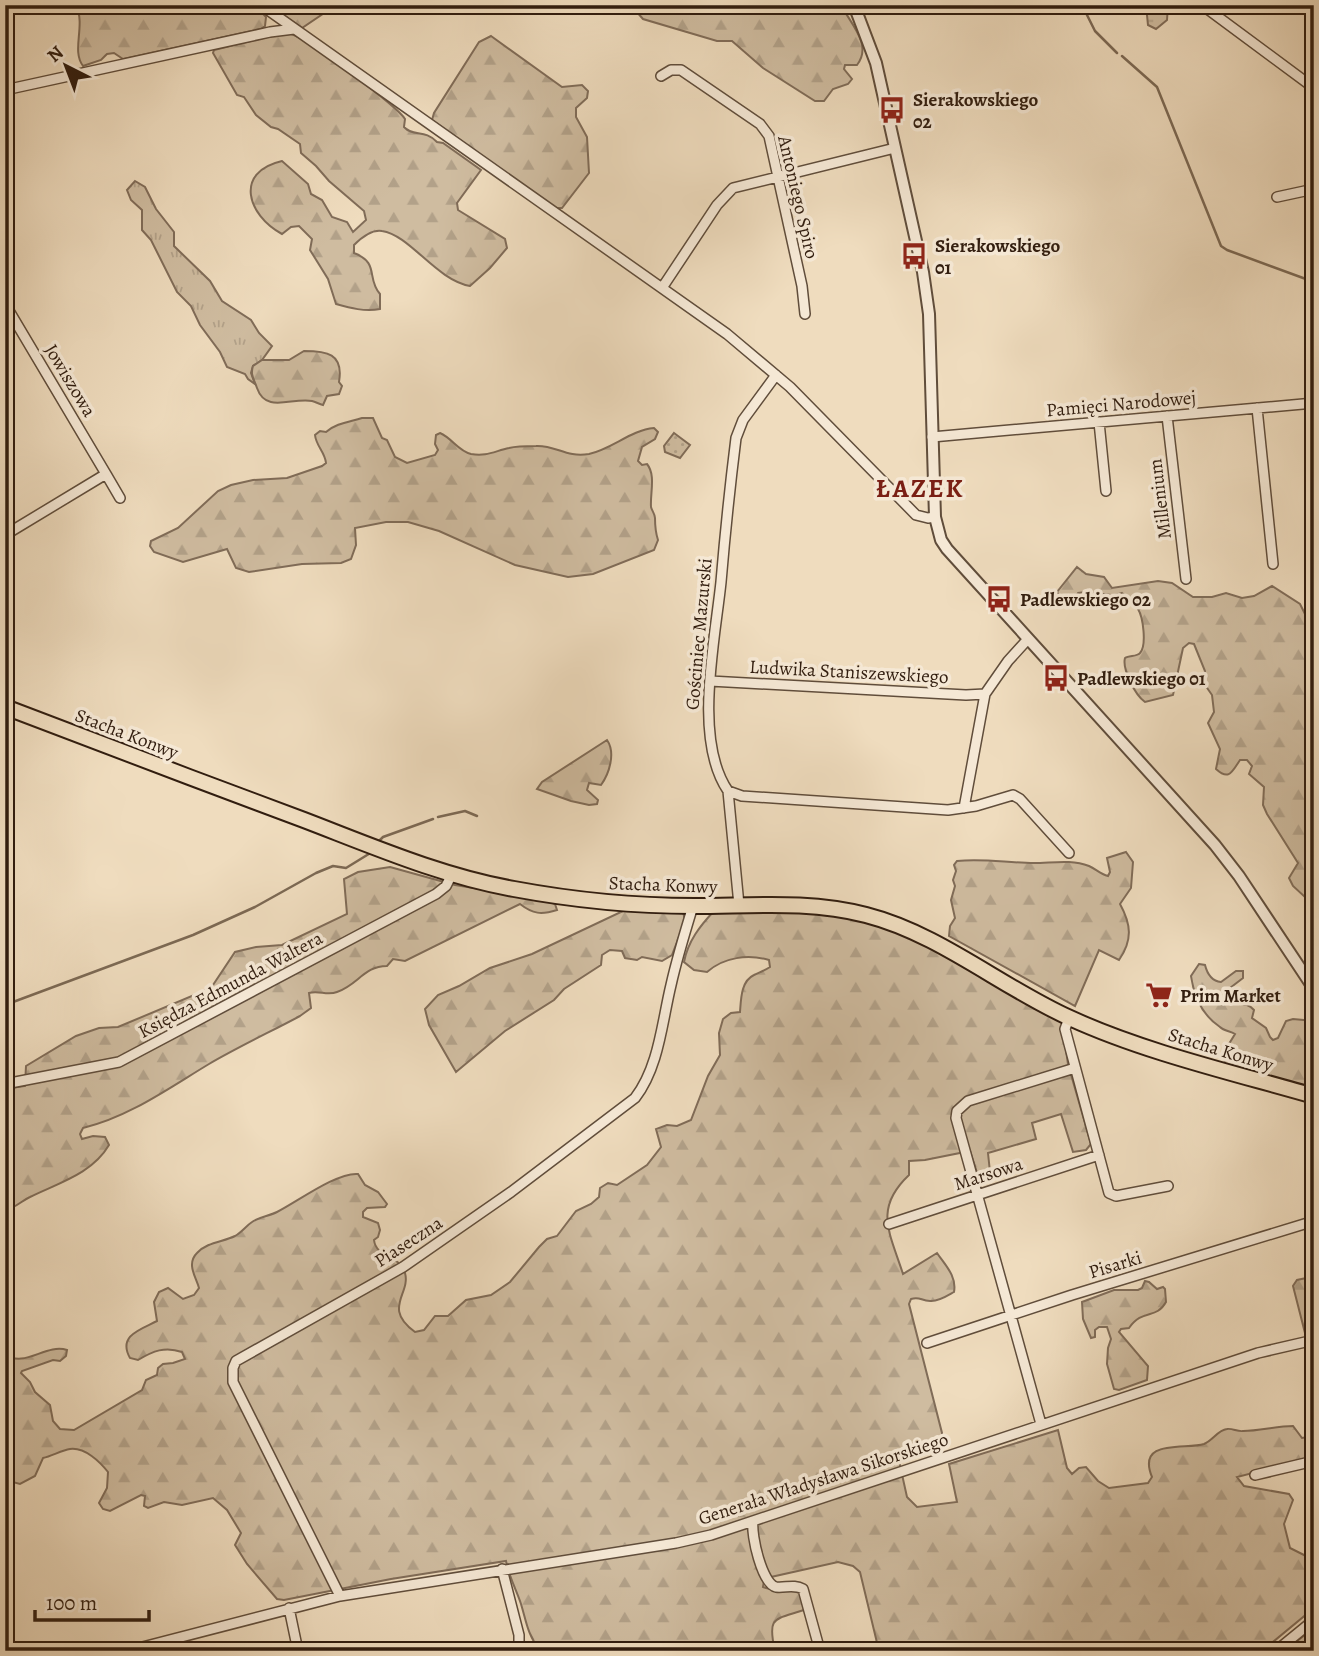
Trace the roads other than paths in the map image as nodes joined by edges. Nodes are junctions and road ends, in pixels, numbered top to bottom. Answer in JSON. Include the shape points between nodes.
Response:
{"nodes":[{"id":1,"x":261,"y":5,"type":"edge"},
{"id":2,"x":854,"y":5,"type":"edge"},
{"id":3,"x":1202,"y":5,"type":"edge"},
{"id":4,"x":294,"y":29,"type":"junction"},
{"id":5,"x":661,"y":76,"type":"dead end"},
{"id":6,"x":1314,"y":88,"type":"edge"},
{"id":7,"x":5,"y":90,"type":"edge"},
{"id":8,"x":895,"y":148,"type":"junction"},
{"id":9,"x":779,"y":176,"type":"junction"},
{"id":10,"x":1314,"y":189,"type":"edge"},
{"id":11,"x":1278,"y":197,"type":"dead end"},
{"id":12,"x":662,"y":288,"type":"junction"},
{"id":13,"x":5,"y":304,"type":"edge"},
{"id":14,"x":805,"y":314,"type":"dead end"},
{"id":15,"x":776,"y":375,"type":"junction"},
{"id":16,"x":1314,"y":403,"type":"edge"},
{"id":17,"x":1257,"y":408,"type":"junction"},
{"id":18,"x":1167,"y":416,"type":"junction"},
{"id":19,"x":1099,"y":422,"type":"junction"},
{"id":20,"x":932,"y":437,"type":"junction"},
{"id":21,"x":106,"y":474,"type":"junction"},
{"id":22,"x":1106,"y":491,"type":"dead end"},
{"id":23,"x":120,"y":498,"type":"dead end"},
{"id":24,"x":935,"y":517,"type":"junction"},
{"id":25,"x":5,"y":535,"type":"edge"},
{"id":26,"x":1273,"y":564,"type":"dead end"},
{"id":27,"x":1186,"y":579,"type":"dead end"},
{"id":28,"x":1028,"y":639,"type":"junction"},
{"id":29,"x":710,"y":681,"type":"junction"},
{"id":30,"x":985,"y":694,"type":"junction"},
{"id":31,"x":5,"y":707,"type":"edge"},
{"id":32,"x":728,"y":791,"type":"junction"},
{"id":33,"x":964,"y":808,"type":"junction"},
{"id":34,"x":1069,"y":853,"type":"dead end"},
{"id":35,"x":452,"y":874,"type":"junction"},
{"id":36,"x":739,"y":905,"type":"junction"},
{"id":37,"x":692,"y":906,"type":"junction"},
{"id":38,"x":1314,"y":989,"type":"edge"},
{"id":39,"x":1069,"y":1018,"type":"junction"},
{"id":40,"x":1075,"y":1068,"type":"junction"},
{"id":41,"x":5,"y":1084,"type":"edge"},
{"id":42,"x":1314,"y":1097,"type":"edge"},
{"id":43,"x":1099,"y":1155,"type":"junction"},
{"id":44,"x":1168,"y":1186,"type":"dead end"},
{"id":45,"x":976,"y":1195,"type":"junction"},
{"id":46,"x":1314,"y":1221,"type":"edge"},
{"id":47,"x":889,"y":1224,"type":"dead end"},
{"id":48,"x":1010,"y":1316,"type":"junction"},
{"id":49,"x":1314,"y":1340,"type":"edge"},
{"id":50,"x":927,"y":1343,"type":"dead end"},
{"id":51,"x":1041,"y":1424,"type":"junction"},
{"id":52,"x":1314,"y":1461,"type":"edge"},
{"id":53,"x":1255,"y":1475,"type":"dead end"},
{"id":54,"x":752,"y":1522,"type":"junction"},
{"id":55,"x":502,"y":1569,"type":"junction"},
{"id":56,"x":340,"y":1596,"type":"junction"},
{"id":57,"x":289,"y":1608,"type":"junction"},
{"id":58,"x":1314,"y":1620,"type":"edge"},
{"id":59,"x":127,"y":1651,"type":"edge"},
{"id":60,"x":298,"y":1651,"type":"edge"},
{"id":61,"x":515,"y":1651,"type":"edge"},
{"id":62,"x":820,"y":1651,"type":"edge"},
{"id":63,"x":1276,"y":1651,"type":"edge"}],
"edges":[{"from":1,"to":4,"type":"street"},
{"from":2,"to":8,"type":"street","via":[[876,63]]},
{"from":3,"to":6,"type":"street"},
{"from":4,"to":7,"type":"street"},
{"from":4,"to":12,"type":"street"},
{"from":5,"to":9,"type":"street","name":"Antoniego Spiro","via":[[681,70],[760,124],[769,136]]},
{"from":8,"to":9,"type":"street"},
{"from":8,"to":20,"type":"street","via":[[926,291]]},
{"from":9,"to":12,"type":"street","via":[[728,192]]},
{"from":9,"to":14,"type":"street","name":"Antoniego Spiro"},
{"from":10,"to":11,"type":"street"},
{"from":12,"to":15,"type":"street"},
{"from":13,"to":21,"type":"street","name":"Jowiszowa"},
{"from":15,"to":24,"type":"street","via":[[910,510],[921,517]]},
{"from":15,"to":29,"type":"street","name":"Gościniec Mazurski","via":[[743,420],[736,438]]},
{"from":16,"to":17,"type":"street","name":"Pamięci Narodowej"},
{"from":17,"to":18,"type":"street","name":"Pamięci Narodowej"},
{"from":17,"to":26,"type":"street"},
{"from":18,"to":19,"type":"street","name":"Pamięci Narodowej"},
{"from":18,"to":27,"type":"street","name":"Millenium"},
{"from":19,"to":20,"type":"street","name":"Pamięci Narodowej"},
{"from":19,"to":22,"type":"street"},
{"from":20,"to":24,"type":"street"},
{"from":21,"to":23,"type":"street","name":"Jowiszowa"},
{"from":21,"to":25,"type":"street"},
{"from":24,"to":28,"type":"street","via":[[947,549]]},
{"from":28,"to":30,"type":"street"},
{"from":28,"to":38,"type":"street","via":[[1215,845]]},
{"from":29,"to":30,"type":"street","name":"Ludwika Staniszewskiego"},
{"from":29,"to":32,"type":"street","name":"Gościniec Mazurski","via":[[710,739]]},
{"from":30,"to":33,"type":"street"},
{"from":31,"to":35,"type":"main road","name":"Stacha Konwy"},
{"from":32,"to":33,"type":"street","via":[[742,796],[886,807]]},
{"from":32,"to":36,"type":"street","name":"Gościniec Mazurski"},
{"from":33,"to":34,"type":"street","via":[[1017,797]]},
{"from":35,"to":37,"type":"main road","name":"Stacha Konwy","via":[[561,897]]},
{"from":35,"to":41,"type":"street","name":"Księdza Edmunda Waltera","via":[[436,894],[120,1062]]},
{"from":36,"to":37,"type":"main road","name":"Stacha Konwy"},
{"from":36,"to":39,"type":"main road","name":"Stacha Konwy","via":[[821,906],[883,920],[928,939]]},
{"from":37,"to":56,"type":"street","name":"Piaseczna","via":[[653,1063],[635,1098],[512,1192],[403,1267],[236,1361],[233,1382]]},
{"from":39,"to":40,"type":"street","via":[[1065,1029]]},
{"from":39,"to":42,"type":"main road","name":"Stacha Konwy","via":[[1123,1040]]},
{"from":40,"to":43,"type":"street"},
{"from":40,"to":45,"type":"street","via":[[960,1105],[956,1118]]},
{"from":43,"to":44,"type":"street","via":[[1107,1189],[1114,1196]]},
{"from":43,"to":45,"type":"street","name":"Marsowa"},
{"from":45,"to":47,"type":"street","name":"Marsowa"},
{"from":45,"to":48,"type":"street"},
{"from":46,"to":48,"type":"street","name":"Pisarki"},
{"from":48,"to":50,"type":"street","name":"Pisarki"},
{"from":48,"to":51,"type":"street"},
{"from":49,"to":51,"type":"street","name":"Generała Władysława Sikorskiego","via":[[1258,1353]]},
{"from":51,"to":54,"type":"street","name":"Generała Władysława Sikorskiego"},
{"from":52,"to":53,"type":"street"},
{"from":54,"to":55,"type":"street","name":"Generała Władysława Sikorskiego","via":[[676,1543]]},
{"from":54,"to":62,"type":"street","via":[[765,1577],[776,1587],[803,1589]]},
{"from":55,"to":56,"type":"street","name":"Generała Władysława Sikorskiego"},
{"from":55,"to":61,"type":"street","via":[[519,1635]]},
{"from":56,"to":57,"type":"street","name":"Generała Władysława Sikorskiego"},
{"from":57,"to":59,"type":"street","name":"Generała Władysława Sikorskiego"},
{"from":57,"to":60,"type":"street"},
{"from":58,"to":63,"type":"street"}]}
